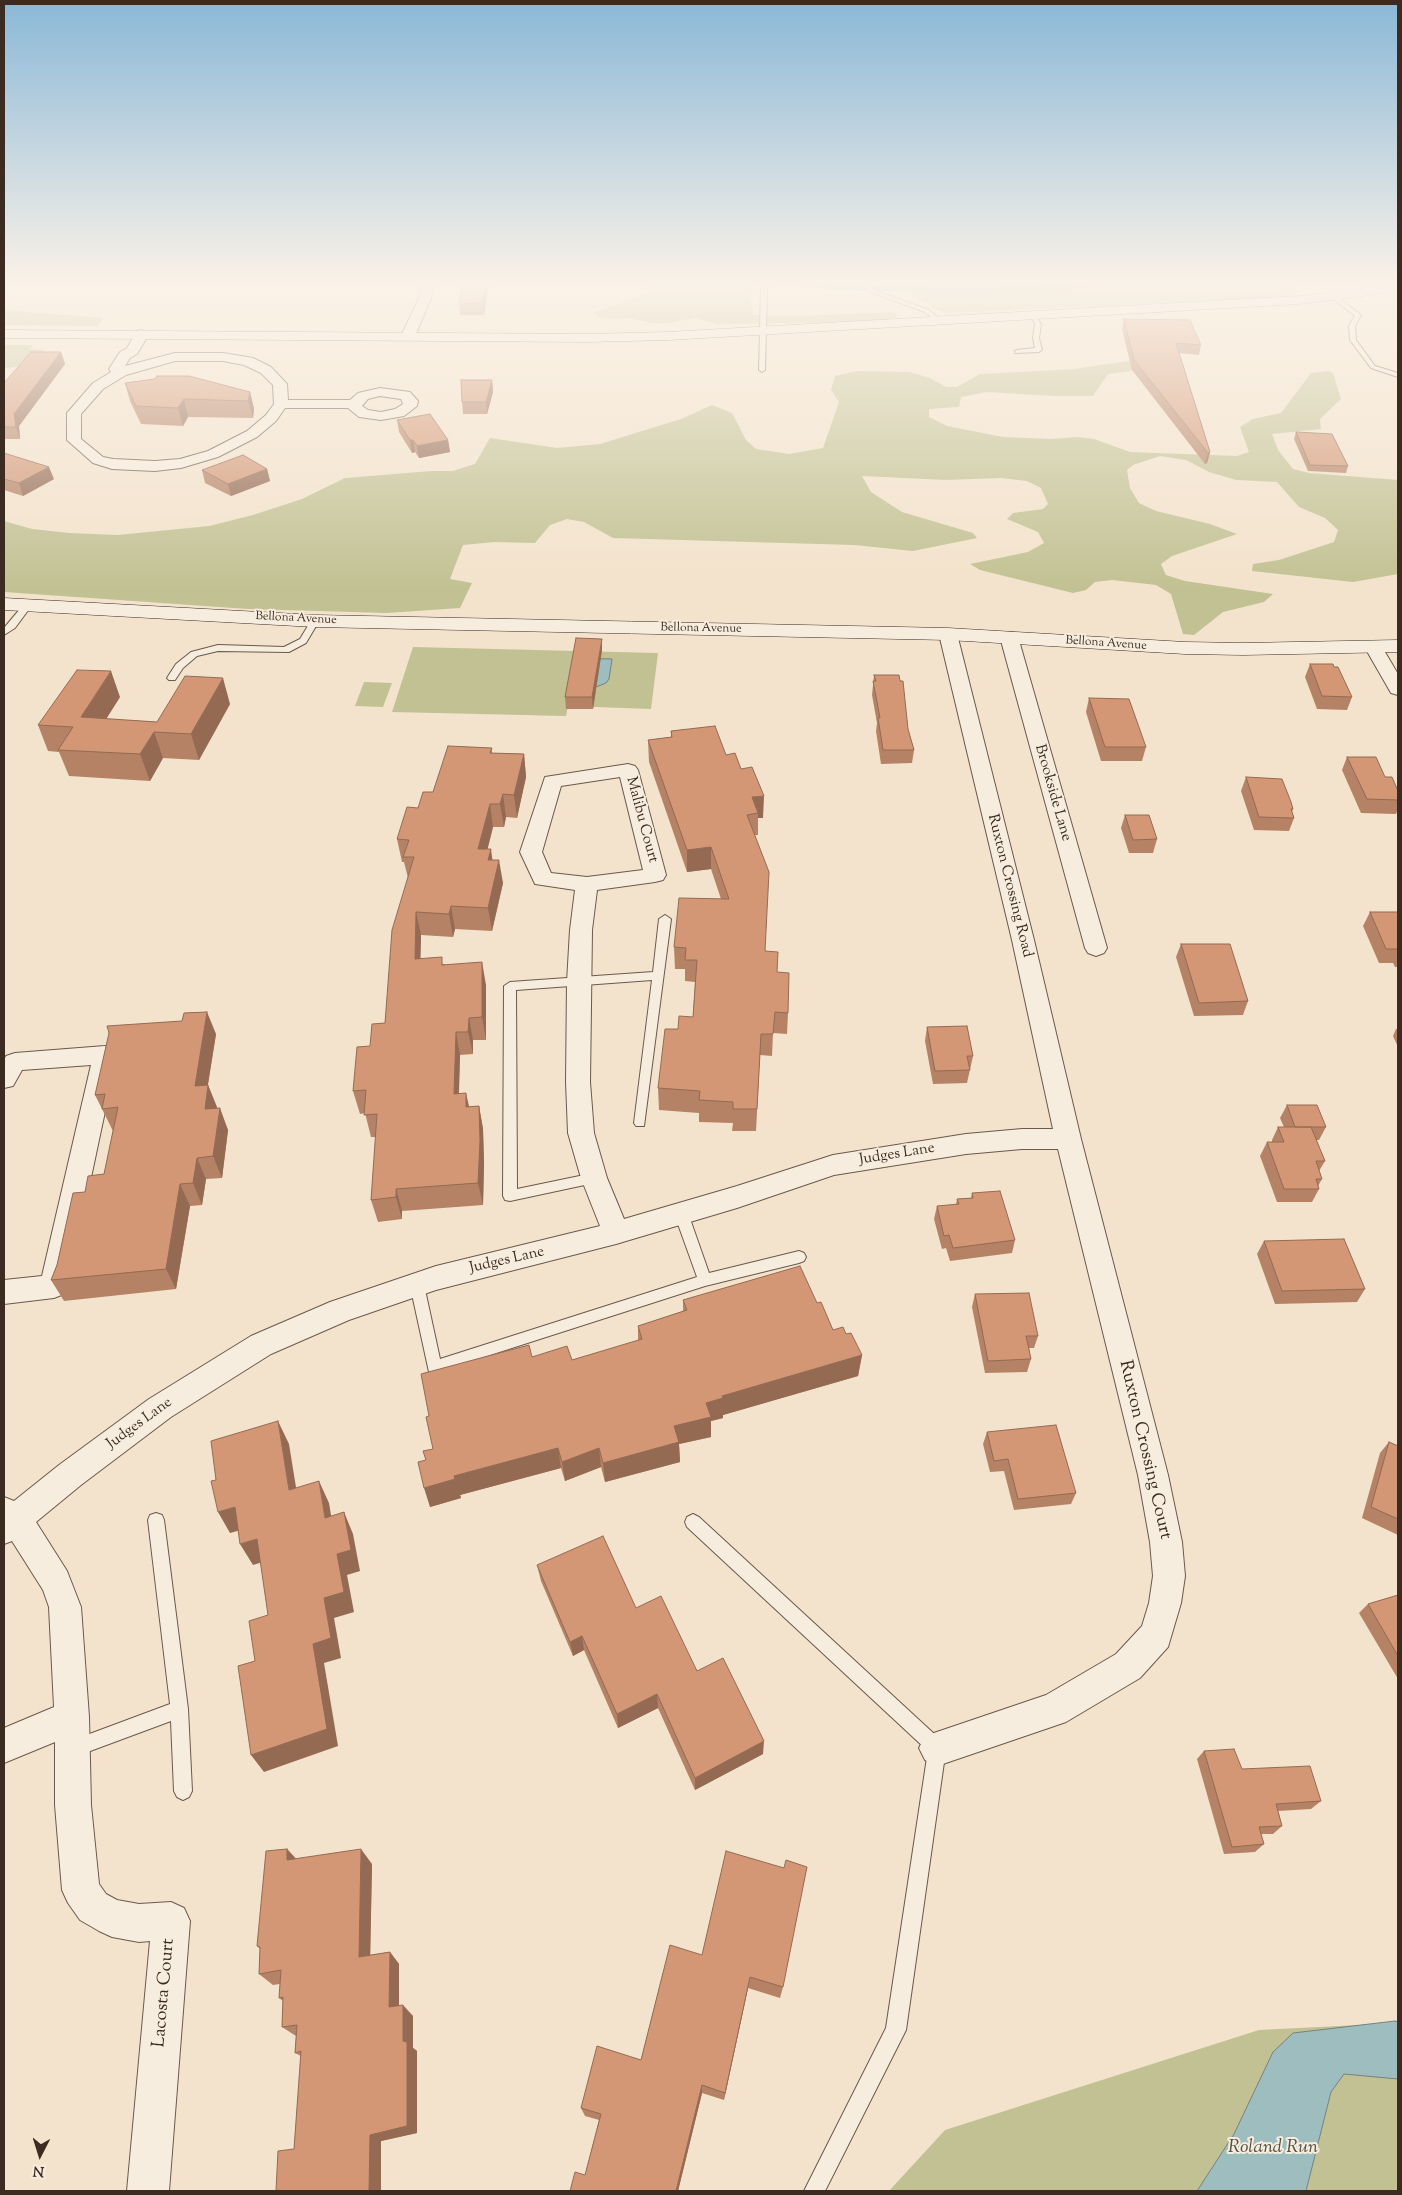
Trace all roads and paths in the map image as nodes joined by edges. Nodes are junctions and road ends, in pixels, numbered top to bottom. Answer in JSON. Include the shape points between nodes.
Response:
{"nodes":[{"id":1,"x":99,"y":385,"type":"edge"},
{"id":2,"x":280,"y":385,"type":"edge"},
{"id":3,"x":282,"y":404,"type":"junction"},
{"id":4,"x":354,"y":404,"type":"dead end"},
{"id":5,"x":4,"y":604,"type":"edge"},
{"id":6,"x":28,"y":604,"type":"junction"},
{"id":7,"x":316,"y":621,"type":"junction"},
{"id":8,"x":4,"y":632,"type":"edge"},
{"id":9,"x":948,"y":634,"type":"junction"},
{"id":10,"x":1009,"y":637,"type":"junction"},
{"id":11,"x":1373,"y":646,"type":"junction"},
{"id":12,"x":1398,"y":646,"type":"edge"},
{"id":13,"x":172,"y":678,"type":"dead end"},
{"id":14,"x":1398,"y":689,"type":"edge"},
{"id":15,"x":587,"y":884,"type":"junction"},
{"id":16,"x":666,"y":919,"type":"dead end"},
{"id":17,"x":1096,"y":948,"type":"dead end"},
{"id":18,"x":658,"y":976,"type":"junction"},
{"id":19,"x":579,"y":982,"type":"junction"},
{"id":20,"x":4,"y":1079,"type":"edge"},
{"id":21,"x":640,"y":1123,"type":"dead end"},
{"id":22,"x":1068,"y":1139,"type":"junction"},
{"id":23,"x":594,"y":1178,"type":"junction"},
{"id":24,"x":681,"y":1214,"type":"junction"},
{"id":25,"x":616,"y":1233,"type":"junction"},
{"id":26,"x":799,"y":1257,"type":"dead end"},
{"id":27,"x":705,"y":1280,"type":"junction"},
{"id":28,"x":417,"y":1285,"type":"junction"},
{"id":29,"x":4,"y":1292,"type":"edge"},
{"id":30,"x":8,"y":1520,"type":"edge"},
{"id":31,"x":156,"y":1520,"type":"dead end"},
{"id":32,"x":693,"y":1522,"type":"dead end"},
{"id":33,"x":179,"y":1709,"type":"junction"},
{"id":34,"x":72,"y":1733,"type":"junction"},
{"id":35,"x":4,"y":1746,"type":"edge"},
{"id":36,"x":938,"y":1748,"type":"junction"},
{"id":37,"x":183,"y":1791,"type":"dead end"},
{"id":38,"x":148,"y":2191,"type":"edge"},
{"id":39,"x":814,"y":2191,"type":"edge"}],
"edges":[{"from":1,"to":3,"type":"street","via":[[82,402],[73,417],[74,440],[98,460],[112,464],[155,466],[213,454],[252,434]]},
{"from":2,"to":3,"type":"street"},
{"from":3,"to":4,"type":"street"},
{"from":5,"to":6,"type":"street","name":"Bellona Avenue"},
{"from":6,"to":7,"type":"street","name":"Bellona Avenue"},
{"from":6,"to":8,"type":"lane"},
{"from":7,"to":9,"type":"street","name":"Bellona Avenue"},
{"from":7,"to":13,"type":"lane","via":[[303,641],[286,650],[218,648],[194,654],[179,666]]},
{"from":9,"to":10,"type":"street","name":"Bellona Avenue"},
{"from":9,"to":22,"type":"street","name":"Ruxton Crossing Road"},
{"from":10,"to":11,"type":"street","name":"Bellona Avenue","via":[[1136,647]]},
{"from":10,"to":17,"type":"street","name":"Brookside Lane"},
{"from":11,"to":12,"type":"street","name":"Bellona Avenue"},
{"from":11,"to":14,"type":"street"},
{"from":15,"to":15,"type":"street","name":"Malibu Court","via":[[542,880],[531,852],[552,781],[628,770],[656,875]]},
{"from":15,"to":19,"type":"street"},
{"from":16,"to":18,"type":"lane"},
{"from":18,"to":19,"type":"lane"},
{"from":18,"to":21,"type":"lane"},
{"from":19,"to":23,"type":"street","via":[[581,1132]]},
{"from":19,"to":23,"type":"lane","via":[[510,986],[510,1196]]},
{"from":20,"to":29,"type":"street","via":[[15,1062],[105,1055],[54,1286]]},
{"from":22,"to":24,"type":"street","name":"Judges Lane","via":[[966,1144],[833,1165]]},
{"from":22,"to":36,"type":"street","name":"Ruxton Crossing Court","via":[[1153,1474],[1166,1542],[1169,1576],[1165,1603],[1156,1635],[1128,1666],[1054,1710]]},
{"from":23,"to":25,"type":"street"},
{"from":24,"to":25,"type":"street","name":"Judges Lane"},
{"from":24,"to":27,"type":"lane"},
{"from":25,"to":28,"type":"street","name":"Judges Lane"},
{"from":26,"to":27,"type":"lane"},
{"from":27,"to":28,"type":"lane","via":[[434,1367]]},
{"from":28,"to":30,"type":"street","name":"Judges Lane","via":[[340,1311],[252,1350],[160,1408]]},
{"from":30,"to":34,"type":"street","name":"Lacosta Court","via":[[56,1582],[65,1607]]},
{"from":31,"to":33,"type":"lane"},
{"from":32,"to":36,"type":"lane"},
{"from":33,"to":34,"type":"lane"},
{"from":33,"to":37,"type":"lane"},
{"from":34,"to":35,"type":"street"},
{"from":34,"to":38,"type":"street","name":"Lacosta Court","via":[[81,1890],[93,1907],[112,1918],[139,1923],[171,1921]]},
{"from":36,"to":39,"type":"lane","via":[[896,2030]]}]}
